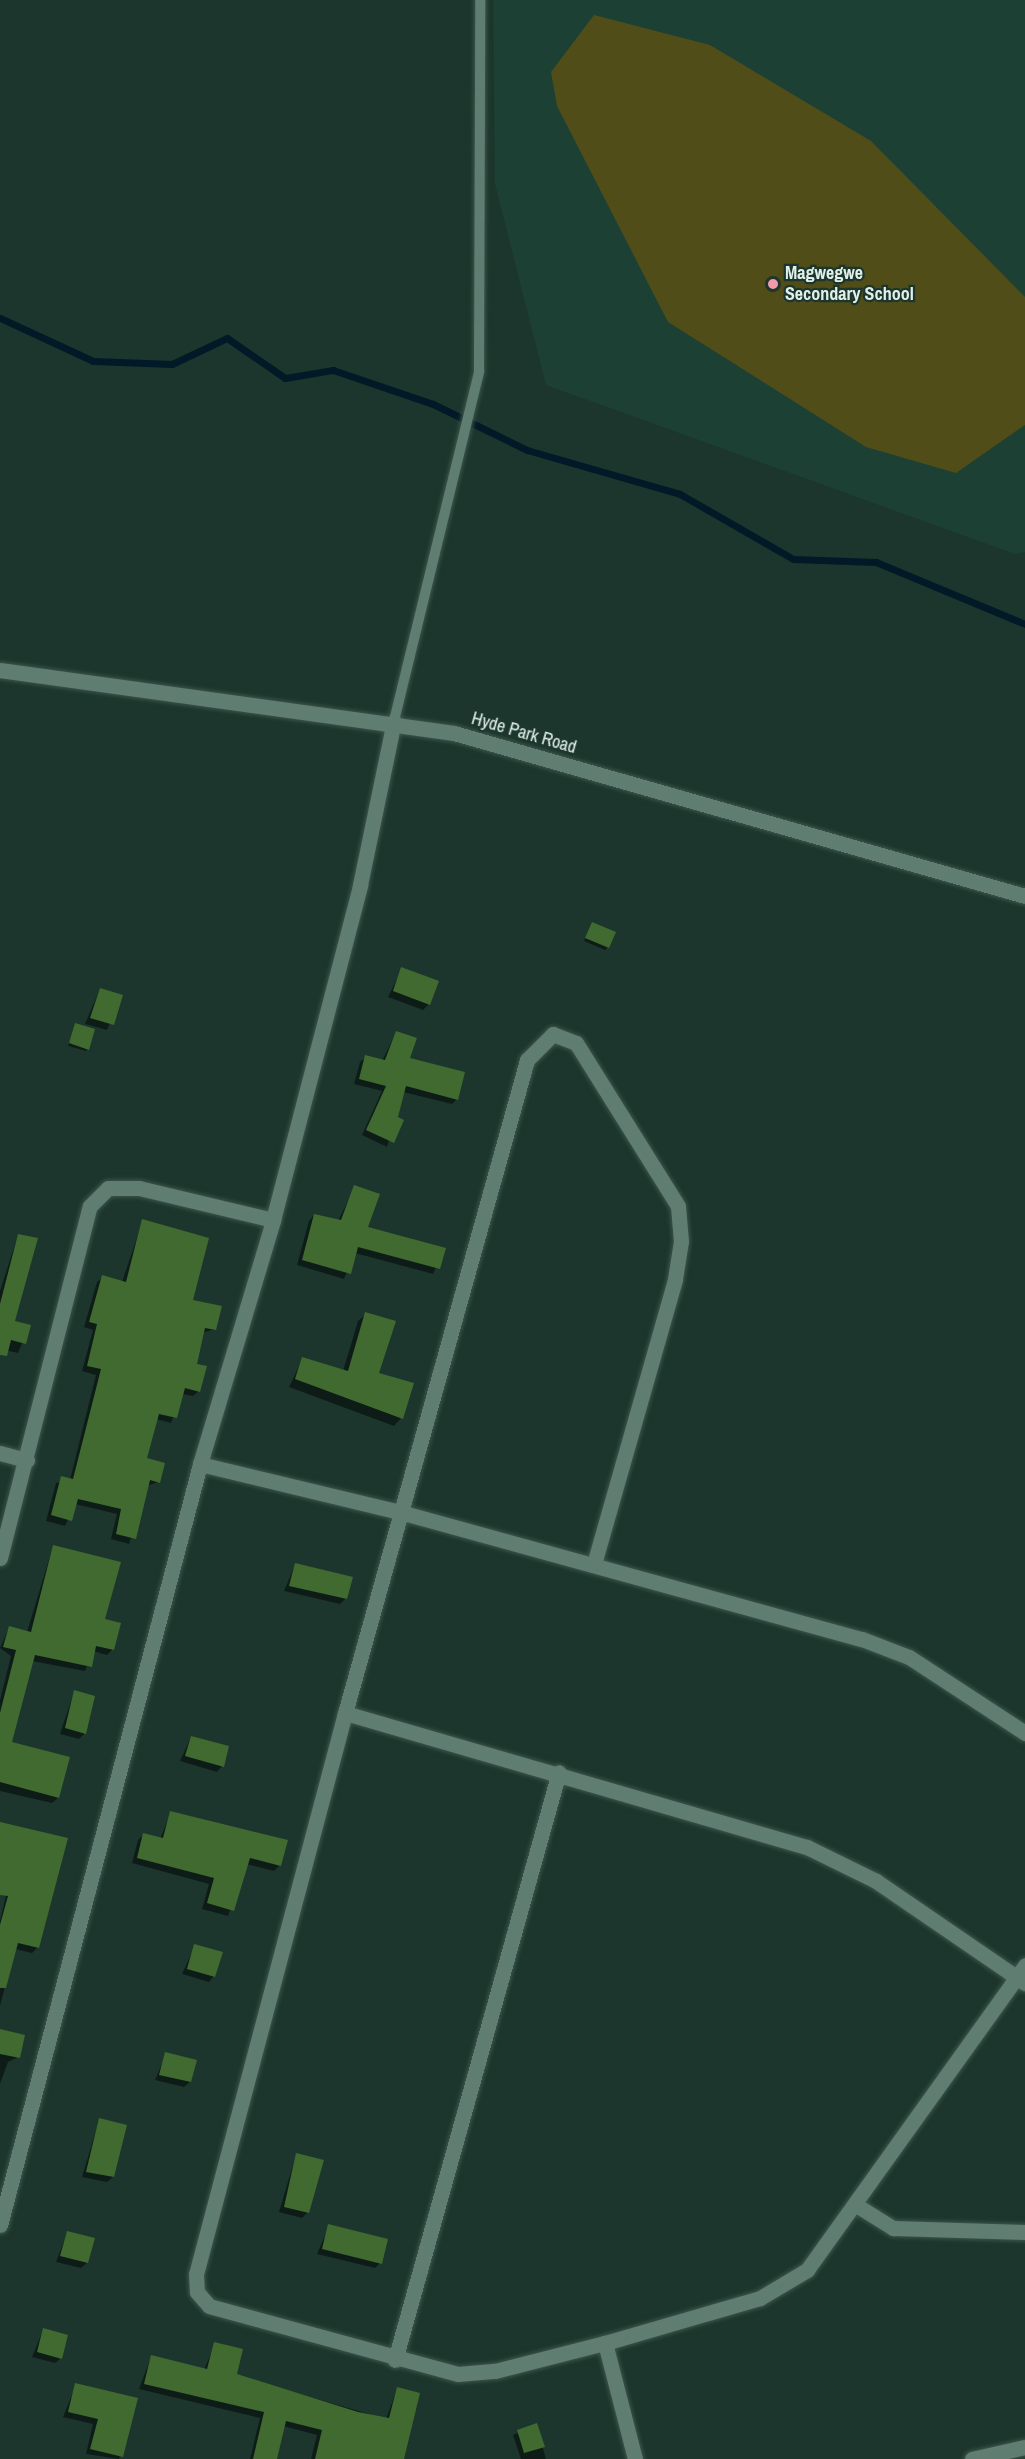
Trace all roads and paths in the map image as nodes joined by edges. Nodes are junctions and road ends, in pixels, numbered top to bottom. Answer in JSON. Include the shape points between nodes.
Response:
{"nodes":[{"id":1,"x":480,"y":0,"type":"edge"},
{"id":2,"x":0,"y":670,"type":"edge"},
{"id":3,"x":394,"y":721,"type":"junction"},
{"id":4,"x":1025,"y":896,"type":"edge"},
{"id":5,"x":273,"y":1220,"type":"junction"},
{"id":6,"x":0,"y":1453,"type":"edge"},
{"id":7,"x":27,"y":1460,"type":"junction"},
{"id":8,"x":200,"y":1464,"type":"junction"},
{"id":9,"x":400,"y":1512,"type":"junction"},
{"id":10,"x":0,"y":1558,"type":"edge"},
{"id":11,"x":594,"y":1564,"type":"junction"},
{"id":12,"x":345,"y":1713,"type":"junction"},
{"id":13,"x":1025,"y":1733,"type":"edge"},
{"id":14,"x":559,"y":1772,"type":"junction"},
{"id":15,"x":1022,"y":1975,"type":"edge"},
{"id":16,"x":856,"y":2205,"type":"junction"},
{"id":17,"x":0,"y":2225,"type":"edge"},
{"id":18,"x":1025,"y":2232,"type":"edge"},
{"id":19,"x":605,"y":2343,"type":"junction"},
{"id":20,"x":395,"y":2360,"type":"junction"},
{"id":21,"x":1025,"y":2447,"type":"edge"},
{"id":22,"x":635,"y":2459,"type":"edge"},
{"id":23,"x":972,"y":2459,"type":"edge"}],
"edges":[{"from":1,"to":3,"type":"lane","via":[[479,372]]},
{"from":2,"to":3,"type":"street","name":"Hyde Park Road"},
{"from":3,"to":4,"type":"street","name":"Hyde Park Road","via":[[454,733]]},
{"from":3,"to":5,"type":"street","via":[[360,885]]},
{"from":5,"to":7,"type":"street","via":[[139,1188],[108,1188],[90,1206]]},
{"from":5,"to":8,"type":"street"},
{"from":6,"to":7,"type":"street"},
{"from":7,"to":10,"type":"street"},
{"from":8,"to":9,"type":"street"},
{"from":8,"to":17,"type":"street"},
{"from":9,"to":11,"type":"street"},
{"from":9,"to":11,"type":"street","via":[[527,1060],[539,1042],[553,1034],[566,1036],[576,1043],[678,1206],[681,1241],[675,1279]]},
{"from":9,"to":12,"type":"street"},
{"from":11,"to":13,"type":"street","via":[[909,1657]]},
{"from":12,"to":14,"type":"street"},
{"from":12,"to":20,"type":"street","via":[[196,2274],[197,2292],[209,2306]]},
{"from":14,"to":15,"type":"street","via":[[807,1847],[876,1881]]},
{"from":14,"to":20,"type":"street"},
{"from":15,"to":16,"type":"street"},
{"from":16,"to":18,"type":"street","via":[[893,2228]]},
{"from":16,"to":19,"type":"street","via":[[807,2270],[786,2285],[760,2298]]},
{"from":19,"to":20,"type":"street","via":[[467,2373]]},
{"from":19,"to":22,"type":"street"},
{"from":21,"to":23,"type":"street"}]}
